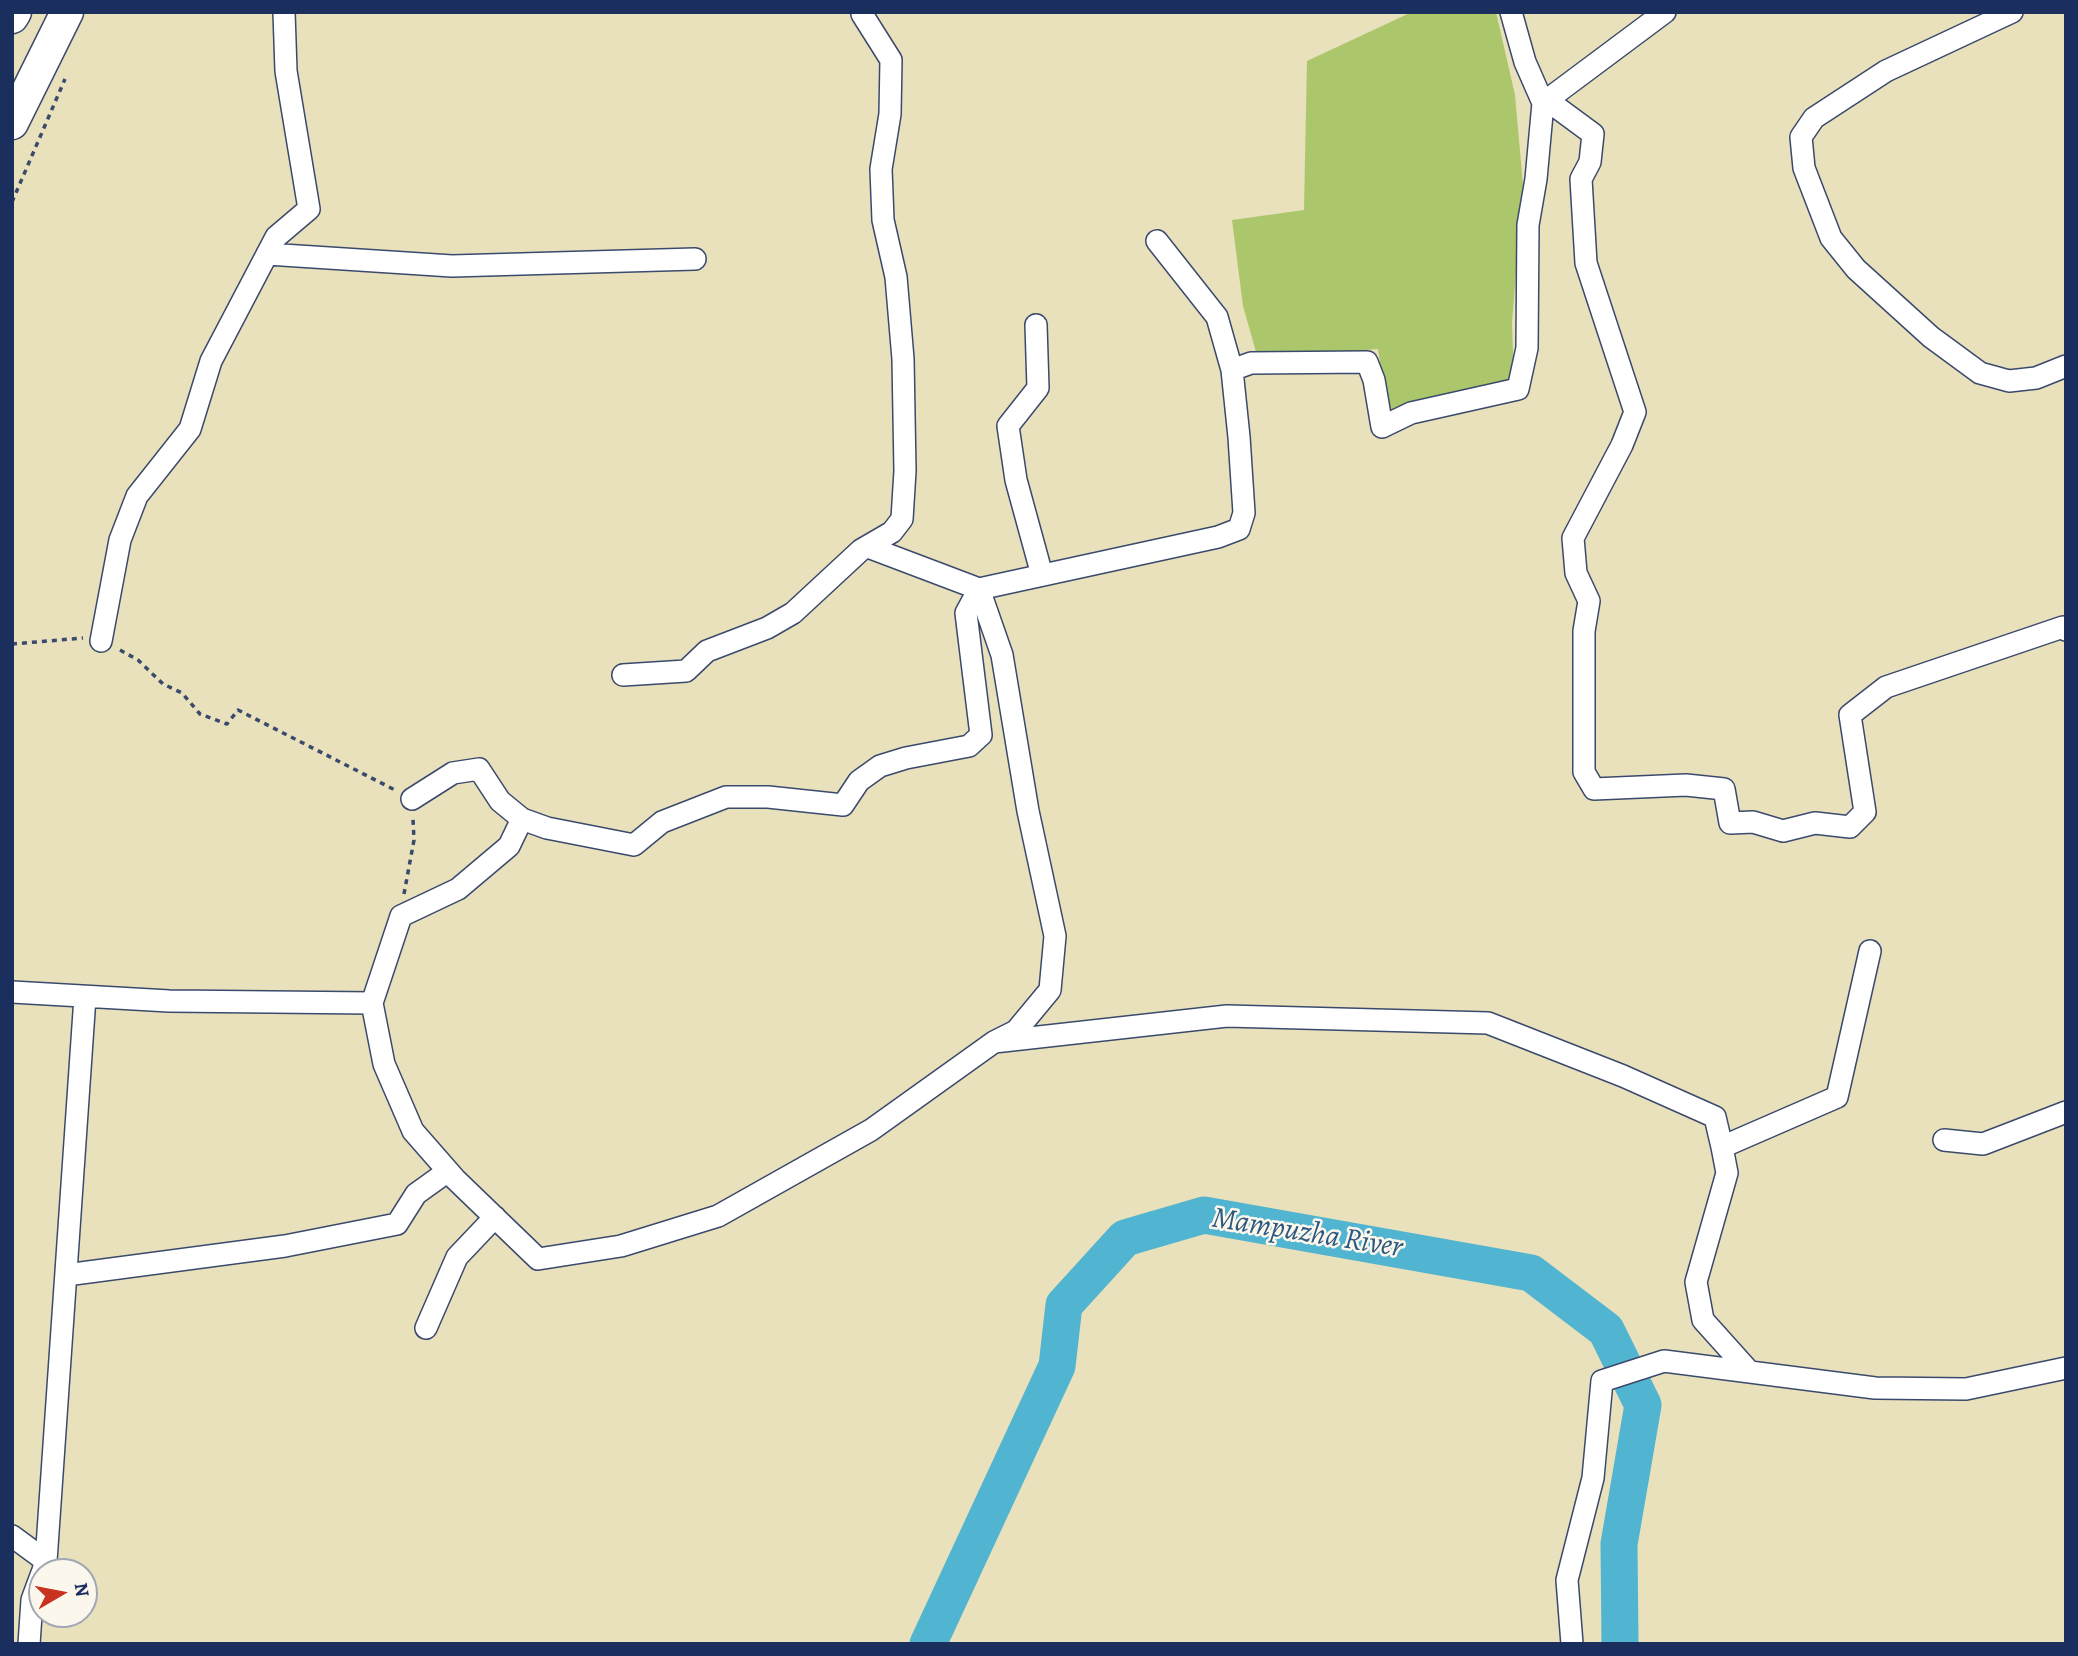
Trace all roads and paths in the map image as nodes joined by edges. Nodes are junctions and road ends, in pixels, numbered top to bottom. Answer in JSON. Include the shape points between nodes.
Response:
{"nodes":[{"id":1,"x":15,"y":12,"type":"edge"},
{"id":2,"x":67,"y":12,"type":"edge"},
{"id":3,"x":285,"y":12,"type":"edge"},
{"id":4,"x":1511,"y":12,"type":"edge"},
{"id":5,"x":1665,"y":12,"type":"edge"},
{"id":6,"x":2012,"y":12,"type":"edge"},
{"id":7,"x":862,"y":14,"type":"dead end"},
{"id":8,"x":12,"y":18,"type":"edge"},
{"id":9,"x":1549,"y":104,"type":"junction"},
{"id":10,"x":12,"y":123,"type":"edge"},
{"id":11,"x":1157,"y":241,"type":"dead end"},
{"id":12,"x":267,"y":254,"type":"junction"},
{"id":13,"x":695,"y":259,"type":"dead end"},
{"id":14,"x":1036,"y":325,"type":"dead end"},
{"id":15,"x":2066,"y":366,"type":"edge"},
{"id":16,"x":1232,"y":370,"type":"junction"},
{"id":17,"x":868,"y":547,"type":"junction"},
{"id":18,"x":1042,"y":575,"type":"junction"},
{"id":19,"x":979,"y":589,"type":"junction"},
{"id":20,"x":2066,"y":630,"type":"edge"},
{"id":21,"x":101,"y":641,"type":"junction"},
{"id":22,"x":12,"y":644,"type":"edge"},
{"id":23,"x":623,"y":675,"type":"dead end"},
{"id":24,"x":412,"y":799,"type":"junction"},
{"id":25,"x":522,"y":819,"type":"junction"},
{"id":26,"x":401,"y":916,"type":"junction"},
{"id":27,"x":1870,"y":951,"type":"dead end"},
{"id":28,"x":12,"y":992,"type":"edge"},
{"id":29,"x":85,"y":998,"type":"junction"},
{"id":30,"x":372,"y":1003,"type":"junction"},
{"id":31,"x":994,"y":1042,"type":"junction"},
{"id":32,"x":2066,"y":1112,"type":"edge"},
{"id":33,"x":1944,"y":1140,"type":"dead end"},
{"id":34,"x":1722,"y":1147,"type":"junction"},
{"id":35,"x":448,"y":1171,"type":"junction"},
{"id":36,"x":495,"y":1217,"type":"junction"},
{"id":37,"x":66,"y":1275,"type":"junction"},
{"id":38,"x":426,"y":1328,"type":"dead end"},
{"id":39,"x":2066,"y":1368,"type":"edge"},
{"id":40,"x":1747,"y":1369,"type":"junction"},
{"id":41,"x":12,"y":1536,"type":"edge"},
{"id":42,"x":33,"y":1558,"type":"edge"},
{"id":43,"x":44,"y":1558,"type":"edge"},
{"id":44,"x":1572,"y":1644,"type":"edge"}],
"edges":[{"from":1,"to":8,"type":"highway"},
{"from":2,"to":10,"type":"highway"},
{"from":3,"to":12,"type":"street","via":[[286,71],[309,209],[276,237]]},
{"from":4,"to":9,"type":"street","via":[[1525,62]]},
{"from":5,"to":9,"type":"street"},
{"from":6,"to":15,"type":"street","via":[[1886,71],[1814,118],[1801,137],[1804,168],[1831,238],[1856,269],[1931,337],[1980,373],[2009,381],[2036,378]]},
{"from":7,"to":17,"type":"street","via":[[891,60],[890,114],[881,169],[883,220],[896,277],[903,359],[905,471],[902,519],[892,533]]},
{"from":9,"to":16,"type":"street","via":[[1528,225],[1527,348],[1518,389],[1411,413],[1382,426],[1367,362],[1251,363]]},
{"from":9,"to":20,"type":"street","via":[[1593,134],[1590,162],[1581,179],[1586,263],[1634,412],[1622,445],[1573,538],[1576,573],[1589,601],[1584,631],[1584,772],[1594,789],[1714,787],[1724,789],[1730,822],[1753,822],[1783,831],[1815,823],[1850,827],[1866,812],[1850,715],[1885,687],[2063,627]]},
{"from":11,"to":16,"type":"street","via":[[1217,317]]},
{"from":12,"to":13,"type":"street","via":[[452,266]]},
{"from":12,"to":21,"type":"street","via":[[211,361],[190,429],[138,496],[120,540]]},
{"from":14,"to":18,"type":"street","via":[[1038,388],[1009,426],[1016,481]]},
{"from":16,"to":18,"type":"street","via":[[1244,513],[1239,529]]},
{"from":17,"to":19,"type":"street"},
{"from":17,"to":23,"type":"street","via":[[793,613],[707,652],[686,671]]},
{"from":18,"to":19,"type":"street"},
{"from":19,"to":25,"type":"street","via":[[966,614],[981,736],[969,746],[880,766],[859,781],[843,805],[726,797],[662,822],[634,845]]},
{"from":19,"to":31,"type":"street","via":[[1002,655],[1055,936],[1050,990],[1016,1031]]},
{"from":21,"to":22,"type":"path","via":[[93,637]]},
{"from":21,"to":24,"type":"path","via":[[138,660],[163,684],[182,693],[200,715],[228,724],[237,709]]},
{"from":24,"to":25,"type":"street","via":[[453,773],[479,769],[500,801]]},
{"from":24,"to":26,"type":"path","via":[[414,840]]},
{"from":25,"to":26,"type":"street","via":[[509,846],[458,889]]},
{"from":26,"to":30,"type":"street"},
{"from":27,"to":34,"type":"street","via":[[1837,1097]]},
{"from":28,"to":29,"type":"street"},
{"from":29,"to":30,"type":"street"},
{"from":29,"to":37,"type":"street"},
{"from":30,"to":35,"type":"street","via":[[384,1064],[413,1132]]},
{"from":31,"to":34,"type":"street","via":[[1227,1016],[1488,1023],[1715,1117]]},
{"from":31,"to":36,"type":"street","via":[[871,1130],[718,1216],[621,1246],[538,1259]]},
{"from":32,"to":33,"type":"street","via":[[1983,1144]]},
{"from":34,"to":40,"type":"street","via":[[1727,1173],[1696,1282],[1703,1320]]},
{"from":35,"to":36,"type":"street"},
{"from":35,"to":37,"type":"street","via":[[416,1194],[397,1224],[285,1246]]},
{"from":36,"to":38,"type":"street","via":[[457,1257]]},
{"from":37,"to":43,"type":"street"},
{"from":39,"to":40,"type":"street","via":[[1966,1389],[1875,1388]]},
{"from":40,"to":44,"type":"street","via":[[1664,1361],[1602,1381],[1593,1478],[1567,1580]]},
{"from":41,"to":42,"type":"street"}]}
